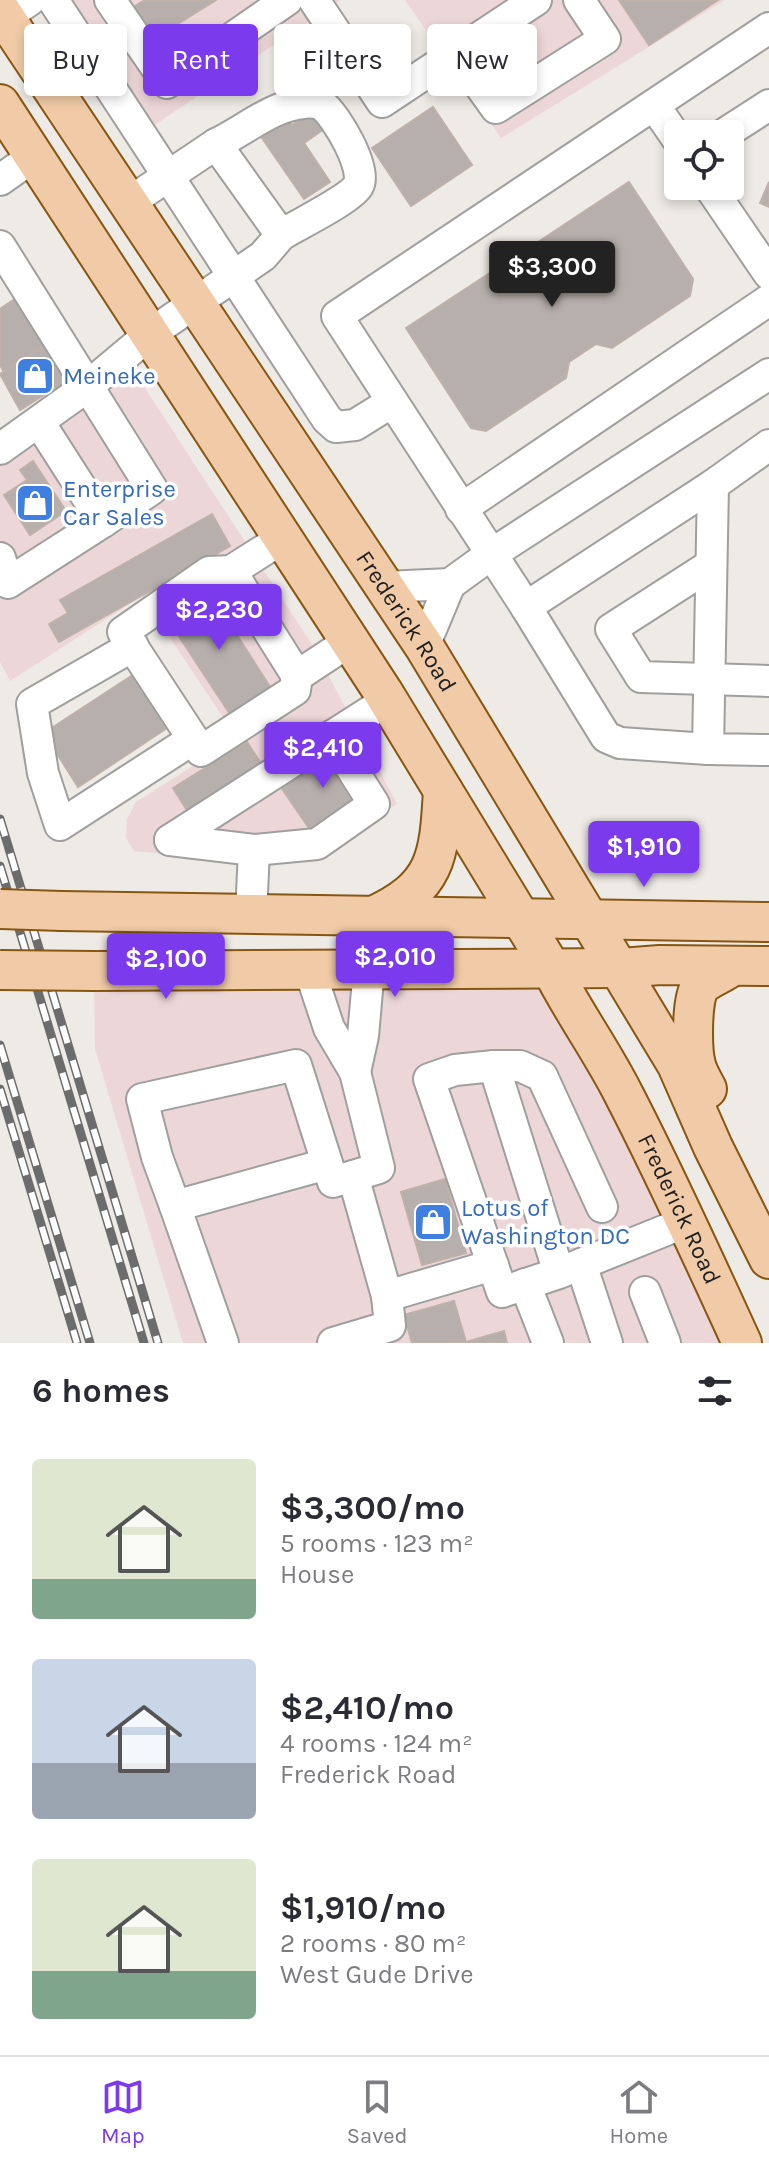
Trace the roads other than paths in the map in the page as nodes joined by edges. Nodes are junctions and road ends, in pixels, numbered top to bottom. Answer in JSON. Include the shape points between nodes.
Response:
{"nodes":[{"id":1,"x":53,"y":0,"type":"edge"},
{"id":2,"x":110,"y":0,"type":"edge"},
{"id":3,"x":287,"y":0,"type":"edge"},
{"id":4,"x":314,"y":0,"type":"edge"},
{"id":5,"x":536,"y":0,"type":"edge"},
{"id":6,"x":579,"y":0,"type":"edge"},
{"id":7,"x":12,"y":9,"type":"edge"},
{"id":8,"x":499,"y":24,"type":"edge"},
{"id":9,"x":769,"y":28,"type":"edge"},
{"id":10,"x":427,"y":72,"type":"edge"},
{"id":11,"x":537,"y":82,"type":"edge"},
{"id":12,"x":487,"y":96,"type":"edge"},
{"id":13,"x":515,"y":96,"type":"edge"},
{"id":14,"x":0,"y":104,"type":"edge"},
{"id":15,"x":654,"y":105,"type":"junction"},
{"id":16,"x":769,"y":105,"type":"edge"},
{"id":17,"x":664,"y":120,"type":"edge"},
{"id":18,"x":744,"y":121,"type":"edge"},
{"id":19,"x":216,"y":144,"type":"junction"},
{"id":20,"x":34,"y":156,"type":"junction"},
{"id":21,"x":168,"y":175,"type":"junction"},
{"id":22,"x":0,"y":180,"type":"edge"},
{"id":23,"x":719,"y":200,"type":"edge"},
{"id":24,"x":128,"y":203,"type":"junction"},
{"id":25,"x":281,"y":235,"type":"junction"},
{"id":26,"x":0,"y":246,"type":"edge"},
{"id":27,"x":769,"y":274,"type":"edge"},
{"id":28,"x":232,"y":275,"type":"junction"},
{"id":29,"x":769,"y":300,"type":"edge"},
{"id":30,"x":194,"y":303,"type":"junction"},
{"id":31,"x":150,"y":334,"type":"junction"},
{"id":32,"x":769,"y":374,"type":"edge"},
{"id":33,"x":88,"y":386,"type":"junction"},
{"id":34,"x":392,"y":402,"type":"junction"},
{"id":35,"x":39,"y":422,"type":"junction"},
{"id":36,"x":769,"y":445,"type":"edge"},
{"id":37,"x":0,"y":449,"type":"edge"},
{"id":38,"x":713,"y":485,"type":"junction"},
{"id":39,"x":461,"y":509,"type":"junction"},
{"id":40,"x":103,"y":522,"type":"junction"},
{"id":41,"x":283,"y":538,"type":"junction"},
{"id":42,"x":490,"y":555,"type":"junction"},
{"id":43,"x":0,"y":558,"type":"edge"},
{"id":44,"x":709,"y":566,"type":"junction"},
{"id":45,"x":231,"y":571,"type":"junction"},
{"id":46,"x":450,"y":584,"type":"junction"},
{"id":47,"x":385,"y":587,"type":"junction"},
{"id":48,"x":526,"y":607,"type":"junction"},
{"id":49,"x":350,"y":641,"type":"junction"},
{"id":50,"x":133,"y":646,"type":"junction"},
{"id":51,"x":424,"y":646,"type":"junction"},
{"id":52,"x":297,"y":676,"type":"junction"},
{"id":53,"x":708,"y":680,"type":"junction"},
{"id":54,"x":769,"y":681,"type":"edge"},
{"id":55,"x":388,"y":700,"type":"junction"},
{"id":56,"x":331,"y":736,"type":"junction"},
{"id":57,"x":193,"y":739,"type":"junction"},
{"id":58,"x":708,"y":749,"type":"junction"},
{"id":59,"x":769,"y":750,"type":"edge"},
{"id":60,"x":443,"y":791,"type":"junction"},
{"id":61,"x":254,"y":850,"type":"junction"},
{"id":62,"x":0,"y":909,"type":"edge"},
{"id":63,"x":251,"y":915,"type":"junction"},
{"id":64,"x":371,"y":917,"type":"junction"},
{"id":65,"x":589,"y":918,"type":"junction"},
{"id":66,"x":519,"y":919,"type":"junction"},
{"id":67,"x":769,"y":922,"type":"edge"},
{"id":68,"x":732,"y":966,"type":"junction"},
{"id":69,"x":769,"y":966,"type":"edge"},
{"id":70,"x":309,"y":968,"type":"junction"},
{"id":71,"x":369,"y":968,"type":"junction"},
{"id":72,"x":551,"y":968,"type":"junction"},
{"id":73,"x":621,"y":968,"type":"junction"},
{"id":74,"x":0,"y":970,"type":"edge"},
{"id":75,"x":494,"y":1066,"type":"junction"},
{"id":76,"x":355,"y":1072,"type":"junction"},
{"id":77,"x":713,"y":1147,"type":"junction"},
{"id":78,"x":340,"y":1170,"type":"junction"},
{"id":79,"x":175,"y":1206,"type":"junction"},
{"id":80,"x":602,"y":1207,"type":"dead end"},
{"id":81,"x":686,"y":1222,"type":"junction"},
{"id":82,"x":769,"y":1259,"type":"edge"},
{"id":83,"x":493,"y":1265,"type":"junction"},
{"id":84,"x":570,"y":1269,"type":"junction"},
{"id":85,"x":525,"y":1284,"type":"junction"},
{"id":86,"x":645,"y":1292,"type":"dead end"},
{"id":87,"x":387,"y":1296,"type":"junction"},
{"id":88,"x":223,"y":1343,"type":"edge"},
{"id":89,"x":333,"y":1343,"type":"edge"},
{"id":90,"x":548,"y":1343,"type":"edge"},
{"id":91,"x":607,"y":1343,"type":"edge"},
{"id":92,"x":665,"y":1343,"type":"edge"},
{"id":93,"x":742,"y":1343,"type":"edge"}],
"edges":[{"from":1,"to":21,"type":"lane"},
{"from":2,"to":3,"type":"lane","via":[[167,83]]},
{"from":4,"to":10,"type":"lane","via":[[382,102]]},
{"from":5,"to":8,"type":"lane"},
{"from":6,"to":11,"type":"lane","via":[[605,39]]},
{"from":7,"to":24,"type":"main road","name":"Frederick Road"},
{"from":9,"to":15,"type":"lane"},
{"from":12,"to":13,"type":"lane","via":[[496,108]]},
{"from":14,"to":20,"type":"main road","name":"Frederick Road"},
{"from":15,"to":17,"type":"lane"},
{"from":15,"to":34,"type":"lane","via":[[337,316]]},
{"from":16,"to":18,"type":"lane"},
{"from":19,"to":21,"type":"lane"},
{"from":19,"to":25,"type":"lane"},
{"from":19,"to":25,"type":"lane","via":[[286,106],[317,103],[334,118],[357,163],[358,186]]},
{"from":20,"to":22,"type":"lane"},
{"from":20,"to":31,"type":"main road","name":"Frederick Road"},
{"from":21,"to":24,"type":"lane"},
{"from":21,"to":28,"type":"lane"},
{"from":23,"to":27,"type":"lane"},
{"from":24,"to":30,"type":"main road","name":"Frederick Road"},
{"from":25,"to":28,"type":"lane","via":[[263,256]]},
{"from":26,"to":33,"type":"lane"},
{"from":28,"to":30,"type":"lane"},
{"from":28,"to":34,"type":"lane","via":[[336,427],[355,425]]},
{"from":29,"to":39,"type":"lane"},
{"from":30,"to":31,"type":"lane"},
{"from":30,"to":47,"type":"main road","name":"Frederick Road"},
{"from":31,"to":33,"type":"lane"},
{"from":31,"to":41,"type":"main road","name":"Frederick Road"},
{"from":32,"to":42,"type":"lane"},
{"from":33,"to":35,"type":"lane"},
{"from":33,"to":40,"type":"lane","via":[[152,489]]},
{"from":34,"to":39,"type":"lane"},
{"from":35,"to":37,"type":"lane"},
{"from":35,"to":40,"type":"lane"},
{"from":36,"to":38,"type":"lane"},
{"from":38,"to":44,"type":"lane"},
{"from":38,"to":48,"type":"lane"},
{"from":39,"to":42,"type":"lane"},
{"from":40,"to":43,"type":"lane","via":[[8,583]]},
{"from":41,"to":45,"type":"lane"},
{"from":41,"to":49,"type":"main road","name":"Frederick Road"},
{"from":42,"to":46,"type":"lane"},
{"from":42,"to":48,"type":"lane"},
{"from":44,"to":53,"type":"lane"},
{"from":44,"to":53,"type":"lane","via":[[611,629],[641,677]]},
{"from":45,"to":50,"type":"lane","via":[[209,572],[123,632]]},
{"from":45,"to":52,"type":"lane"},
{"from":46,"to":47,"type":"lane"},
{"from":46,"to":51,"type":"lane"},
{"from":47,"to":51,"type":"main road","name":"Frederick Road"},
{"from":48,"to":58,"type":"lane","via":[[606,737],[620,743]]},
{"from":49,"to":52,"type":"lane"},
{"from":49,"to":55,"type":"main road","name":"Frederick Road"},
{"from":50,"to":57,"type":"lane"},
{"from":50,"to":57,"type":"lane","via":[[32,704],[43,773],[60,825]]},
{"from":51,"to":65,"type":"main road","name":"Frederick Road"},
{"from":52,"to":57,"type":"lane","via":[[295,690],[201,751]]},
{"from":53,"to":54,"type":"lane"},
{"from":53,"to":58,"type":"lane"},
{"from":55,"to":56,"type":"lane"},
{"from":55,"to":60,"type":"main road","name":"Frederick Road"},
{"from":56,"to":61,"type":"lane","via":[[374,804],[317,844]]},
{"from":56,"to":61,"type":"lane","via":[[170,840]]},
{"from":58,"to":59,"type":"lane"},
{"from":60,"to":64,"type":"main road","via":[[438,849],[429,873],[409,896]]},
{"from":60,"to":66,"type":"main road","name":"Frederick Road"},
{"from":61,"to":63,"type":"lane"},
{"from":62,"to":63,"type":"main road","bridge":true},
{"from":63,"to":64,"type":"main road"},
{"from":64,"to":66,"type":"main road"},
{"from":65,"to":66,"type":"main road"},
{"from":65,"to":67,"type":"main road"},
{"from":65,"to":73,"type":"main road","name":"Frederick Road"},
{"from":66,"to":72,"type":"main road","name":"Frederick Road"},
{"from":68,"to":69,"type":"main road"},
{"from":68,"to":73,"type":"main road"},
{"from":68,"to":77,"type":"main road","via":[[699,989],[694,1021],[696,1064],[710,1097]]},
{"from":70,"to":71,"type":"main road"},
{"from":70,"to":74,"type":"main road","bridge":true},
{"from":70,"to":76,"type":"lane","via":[[329,1028]]},
{"from":71,"to":72,"type":"main road"},
{"from":71,"to":76,"type":"lane"},
{"from":72,"to":73,"type":"main road"},
{"from":72,"to":81,"type":"main road","name":"Frederick Road","via":[[623,1092]]},
{"from":73,"to":77,"type":"main road","name":"Frederick Road","via":[[677,1065]]},
{"from":75,"to":80,"type":"lane","via":[[520,1066],[542,1076]]},
{"from":75,"to":83,"type":"lane","via":[[429,1079]]},
{"from":75,"to":84,"type":"lane"},
{"from":76,"to":78,"type":"lane","via":[[379,1168]]},
{"from":77,"to":82,"type":"main road","name":"Frederick Road"},
{"from":78,"to":79,"type":"lane"},
{"from":78,"to":79,"type":"lane","via":[[296,1065],[142,1099]]},
{"from":78,"to":87,"type":"lane"},
{"from":79,"to":88,"type":"lane"},
{"from":81,"to":84,"type":"lane"},
{"from":81,"to":93,"type":"main road","name":"Frederick Road"},
{"from":83,"to":85,"type":"lane","via":[[502,1292]]},
{"from":83,"to":87,"type":"lane"},
{"from":84,"to":85,"type":"lane"},
{"from":84,"to":91,"type":"lane"},
{"from":85,"to":90,"type":"lane"},
{"from":86,"to":92,"type":"lane"},
{"from":87,"to":89,"type":"lane","via":[[390,1326]]}]}
